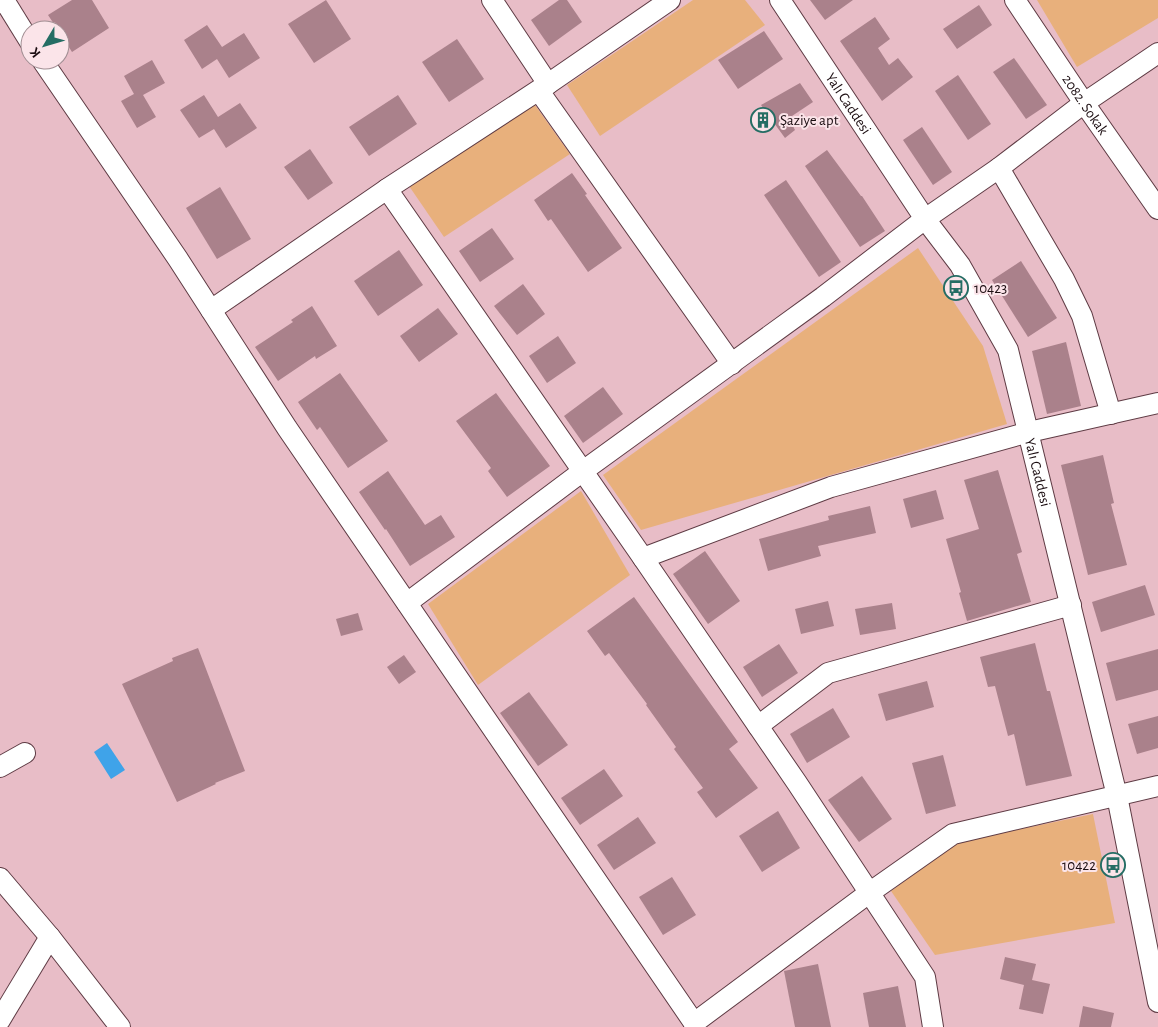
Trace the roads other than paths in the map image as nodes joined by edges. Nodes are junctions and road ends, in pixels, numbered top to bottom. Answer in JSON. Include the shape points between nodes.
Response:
{"nodes":[{"id":1,"x":4,"y":0,"type":"edge"},
{"id":2,"x":492,"y":0,"type":"edge"},
{"id":3,"x":670,"y":0,"type":"edge"},
{"id":4,"x":780,"y":0,"type":"edge"},
{"id":5,"x":1015,"y":0,"type":"edge"},
{"id":6,"x":20,"y":26,"type":"edge"},
{"id":7,"x":1158,"y":53,"type":"edge"},
{"id":8,"x":49,"y":70,"type":"edge"},
{"id":9,"x":544,"y":87,"type":"junction"},
{"id":10,"x":1084,"y":103,"type":"junction"},
{"id":11,"x":999,"y":168,"type":"junction"},
{"id":12,"x":387,"y":189,"type":"junction"},
{"id":13,"x":1158,"y":209,"type":"edge"},
{"id":14,"x":925,"y":219,"type":"junction"},
{"id":15,"x":211,"y":310,"type":"junction"},
{"id":16,"x":732,"y":364,"type":"junction"},
{"id":17,"x":1158,"y":403,"type":"edge"},
{"id":18,"x":1111,"y":414,"type":"junction"},
{"id":19,"x":1029,"y":432,"type":"junction"},
{"id":20,"x":583,"y":471,"type":"junction"},
{"id":21,"x":643,"y":558,"type":"junction"},
{"id":22,"x":407,"y":603,"type":"junction"},
{"id":23,"x":1071,"y":605,"type":"junction"},
{"id":24,"x":758,"y":726,"type":"junction"},
{"id":25,"x":25,"y":753,"type":"dead end"},
{"id":26,"x":0,"y":767,"type":"edge"},
{"id":27,"x":1158,"y":786,"type":"edge"},
{"id":28,"x":1117,"y":796,"type":"junction"},
{"id":29,"x":0,"y":878,"type":"edge"},
{"id":30,"x":869,"y":893,"type":"junction"},
{"id":31,"x":50,"y":937,"type":"junction"},
{"id":32,"x":1158,"y":1002,"type":"edge"},
{"id":33,"x":0,"y":1020,"type":"edge"},
{"id":34,"x":694,"y":1025,"type":"edge"},
{"id":35,"x":120,"y":1027,"type":"edge"},
{"id":36,"x":933,"y":1027,"type":"edge"}],
"edges":[{"from":1,"to":6,"type":"street"},
{"from":2,"to":9,"type":"street"},
{"from":3,"to":9,"type":"street"},
{"from":4,"to":14,"type":"street","name":"Yalı Caddesi"},
{"from":5,"to":10,"type":"street","name":"2082. Sokak"},
{"from":7,"to":10,"type":"street"},
{"from":8,"to":15,"type":"street"},
{"from":9,"to":12,"type":"street"},
{"from":9,"to":16,"type":"street"},
{"from":10,"to":11,"type":"street"},
{"from":10,"to":13,"type":"street","name":"2082. Sokak"},
{"from":11,"to":14,"type":"street"},
{"from":11,"to":18,"type":"street","via":[[1082,316]]},
{"from":12,"to":15,"type":"street"},
{"from":12,"to":20,"type":"street"},
{"from":14,"to":16,"type":"street"},
{"from":14,"to":19,"type":"street","name":"Yalı Caddesi","via":[[960,265],[1008,350]]},
{"from":15,"to":22,"type":"street"},
{"from":16,"to":20,"type":"street"},
{"from":17,"to":18,"type":"street"},
{"from":18,"to":19,"type":"street"},
{"from":19,"to":21,"type":"street","via":[[831,487]]},
{"from":19,"to":23,"type":"street","name":"Yalı Caddesi"},
{"from":20,"to":21,"type":"street"},
{"from":20,"to":22,"type":"street"},
{"from":21,"to":24,"type":"street"},
{"from":22,"to":34,"type":"street"},
{"from":23,"to":24,"type":"street","via":[[828,673]]},
{"from":23,"to":28,"type":"street","name":"Yalı Caddesi"},
{"from":24,"to":30,"type":"street"},
{"from":25,"to":26,"type":"street"},
{"from":27,"to":28,"type":"street"},
{"from":28,"to":30,"type":"street","via":[[953,834]]},
{"from":28,"to":32,"type":"street","name":"Yalı Caddesi"},
{"from":29,"to":31,"type":"street"},
{"from":30,"to":34,"type":"street"},
{"from":30,"to":36,"type":"street","via":[[925,977]]},
{"from":31,"to":33,"type":"street"},
{"from":31,"to":35,"type":"street"}]}
